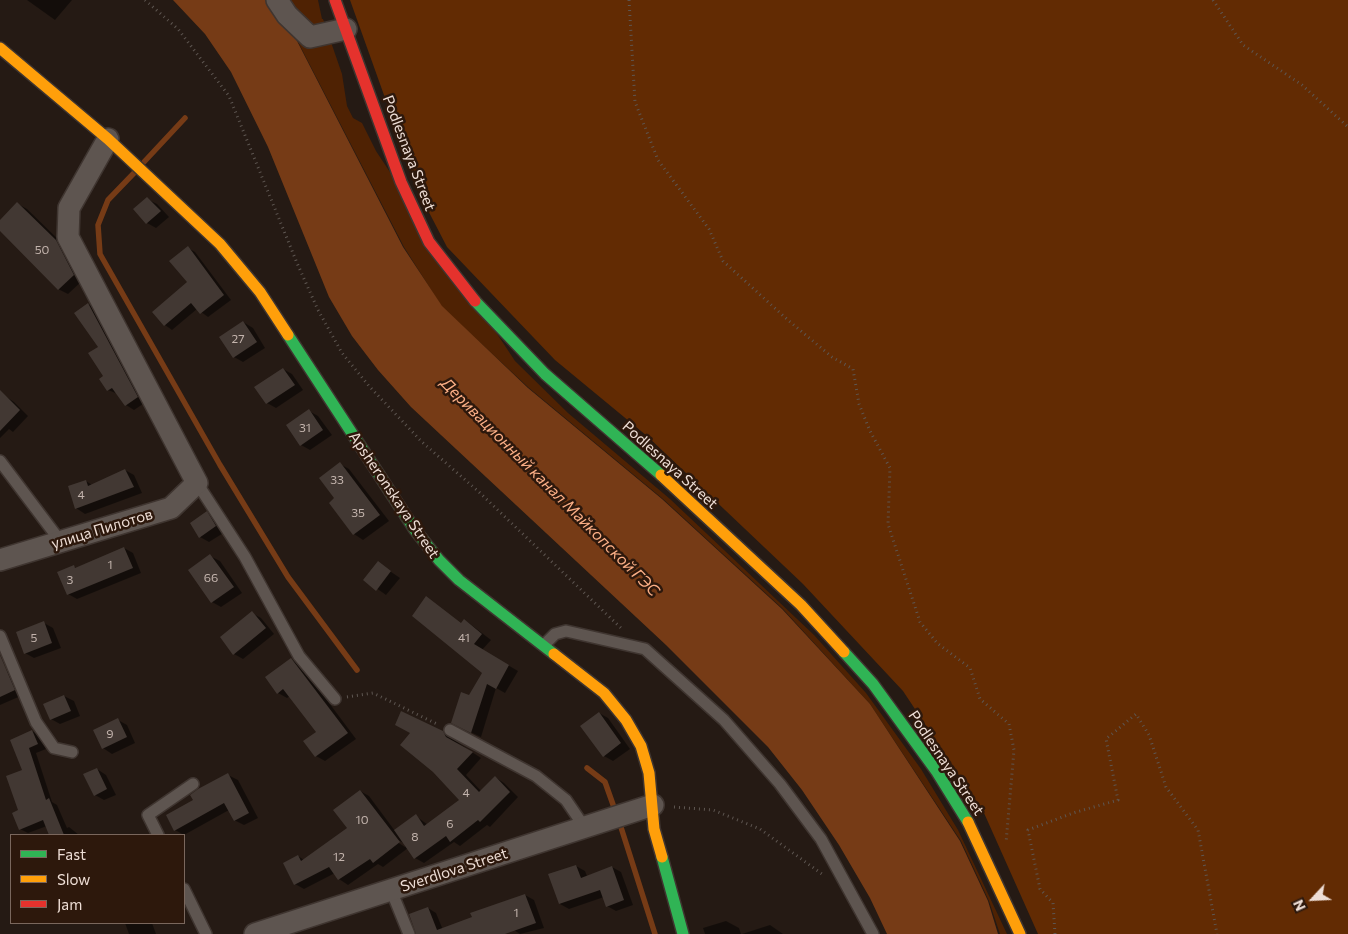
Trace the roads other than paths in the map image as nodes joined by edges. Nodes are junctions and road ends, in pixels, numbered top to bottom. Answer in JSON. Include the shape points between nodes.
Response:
{"nodes":[{"id":1,"x":277,"y":0,"type":"edge"},
{"id":2,"x":335,"y":0,"type":"edge"},
{"id":3,"x":346,"y":28,"type":"junction"},
{"id":4,"x":0,"y":48,"type":"edge"},
{"id":5,"x":115,"y":145,"type":"junction"},
{"id":6,"x":0,"y":461,"type":"edge"},
{"id":7,"x":196,"y":484,"type":"junction"},
{"id":8,"x":61,"y":542,"type":"junction"},
{"id":9,"x":0,"y":560,"type":"edge"},
{"id":10,"x":0,"y":636,"type":"edge"},
{"id":11,"x":544,"y":645,"type":"junction"},
{"id":12,"x":336,"y":699,"type":"road end"},
{"id":13,"x":450,"y":730,"type":"road end"},
{"id":14,"x":72,"y":752,"type":"dead end"},
{"id":15,"x":193,"y":784,"type":"dead end"},
{"id":16,"x":643,"y":808,"type":"junction"},
{"id":17,"x":595,"y":825,"type":"junction"},
{"id":18,"x":158,"y":834,"type":"edge"},
{"id":19,"x":392,"y":890,"type":"junction"},
{"id":20,"x":185,"y":891,"type":"edge"},
{"id":21,"x":283,"y":930,"type":"edge"},
{"id":22,"x":206,"y":934,"type":"edge"},
{"id":23,"x":255,"y":934,"type":"edge"},
{"id":24,"x":409,"y":934,"type":"edge"},
{"id":25,"x":683,"y":934,"type":"edge"},
{"id":26,"x":873,"y":934,"type":"edge"},
{"id":27,"x":1020,"y":934,"type":"edge"}],
"edges":[{"from":1,"to":3,"type":"street","via":[[287,15],[310,37]]},
{"from":2,"to":3,"type":"main road","name":"Podlesnaya Street"},
{"from":3,"to":27,"type":"main road","name":"Podlesnaya Street","via":[[401,182],[429,242],[464,289],[545,374],[674,487],[801,606],[873,684],[937,772],[975,832]]},
{"from":4,"to":5,"type":"main road","name":"Apsheronskaya Street"},
{"from":5,"to":7,"type":"street","via":[[69,208],[68,237]]},
{"from":5,"to":11,"type":"main road","name":"Apsheronskaya Street","via":[[220,244],[260,292],[415,530],[439,560],[459,580]]},
{"from":6,"to":8,"type":"lane"},
{"from":7,"to":8,"type":"street","name":"улица Пилотов","via":[[171,508]]},
{"from":7,"to":12,"type":"lane","via":[[245,557],[299,656]]},
{"from":8,"to":9,"type":"street","name":"улица Пилотов"},
{"from":10,"to":14,"type":"lane","via":[[36,722],[54,748]]},
{"from":11,"to":16,"type":"main road","name":"Apsheronskaya Street","via":[[604,693],[626,720],[641,746],[650,773]]},
{"from":11,"to":26,"type":"lane","via":[[555,634],[566,631],[645,649],[724,720],[780,784],[821,839]]},
{"from":13,"to":17,"type":"lane","via":[[536,776]]},
{"from":15,"to":18,"type":"lane","via":[[148,815]]},
{"from":16,"to":17,"type":"street","name":"Sverdlova Street"},
{"from":16,"to":25,"type":"main road","name":"Apsheronskaya Street","via":[[654,828]]},
{"from":17,"to":19,"type":"street","name":"Sverdlova Street"},
{"from":19,"to":21,"type":"street","name":"Sverdlova Street"},
{"from":19,"to":24,"type":"lane"},
{"from":20,"to":22,"type":"lane"},
{"from":21,"to":23,"type":"street","name":"Sverdlova Street"}]}
